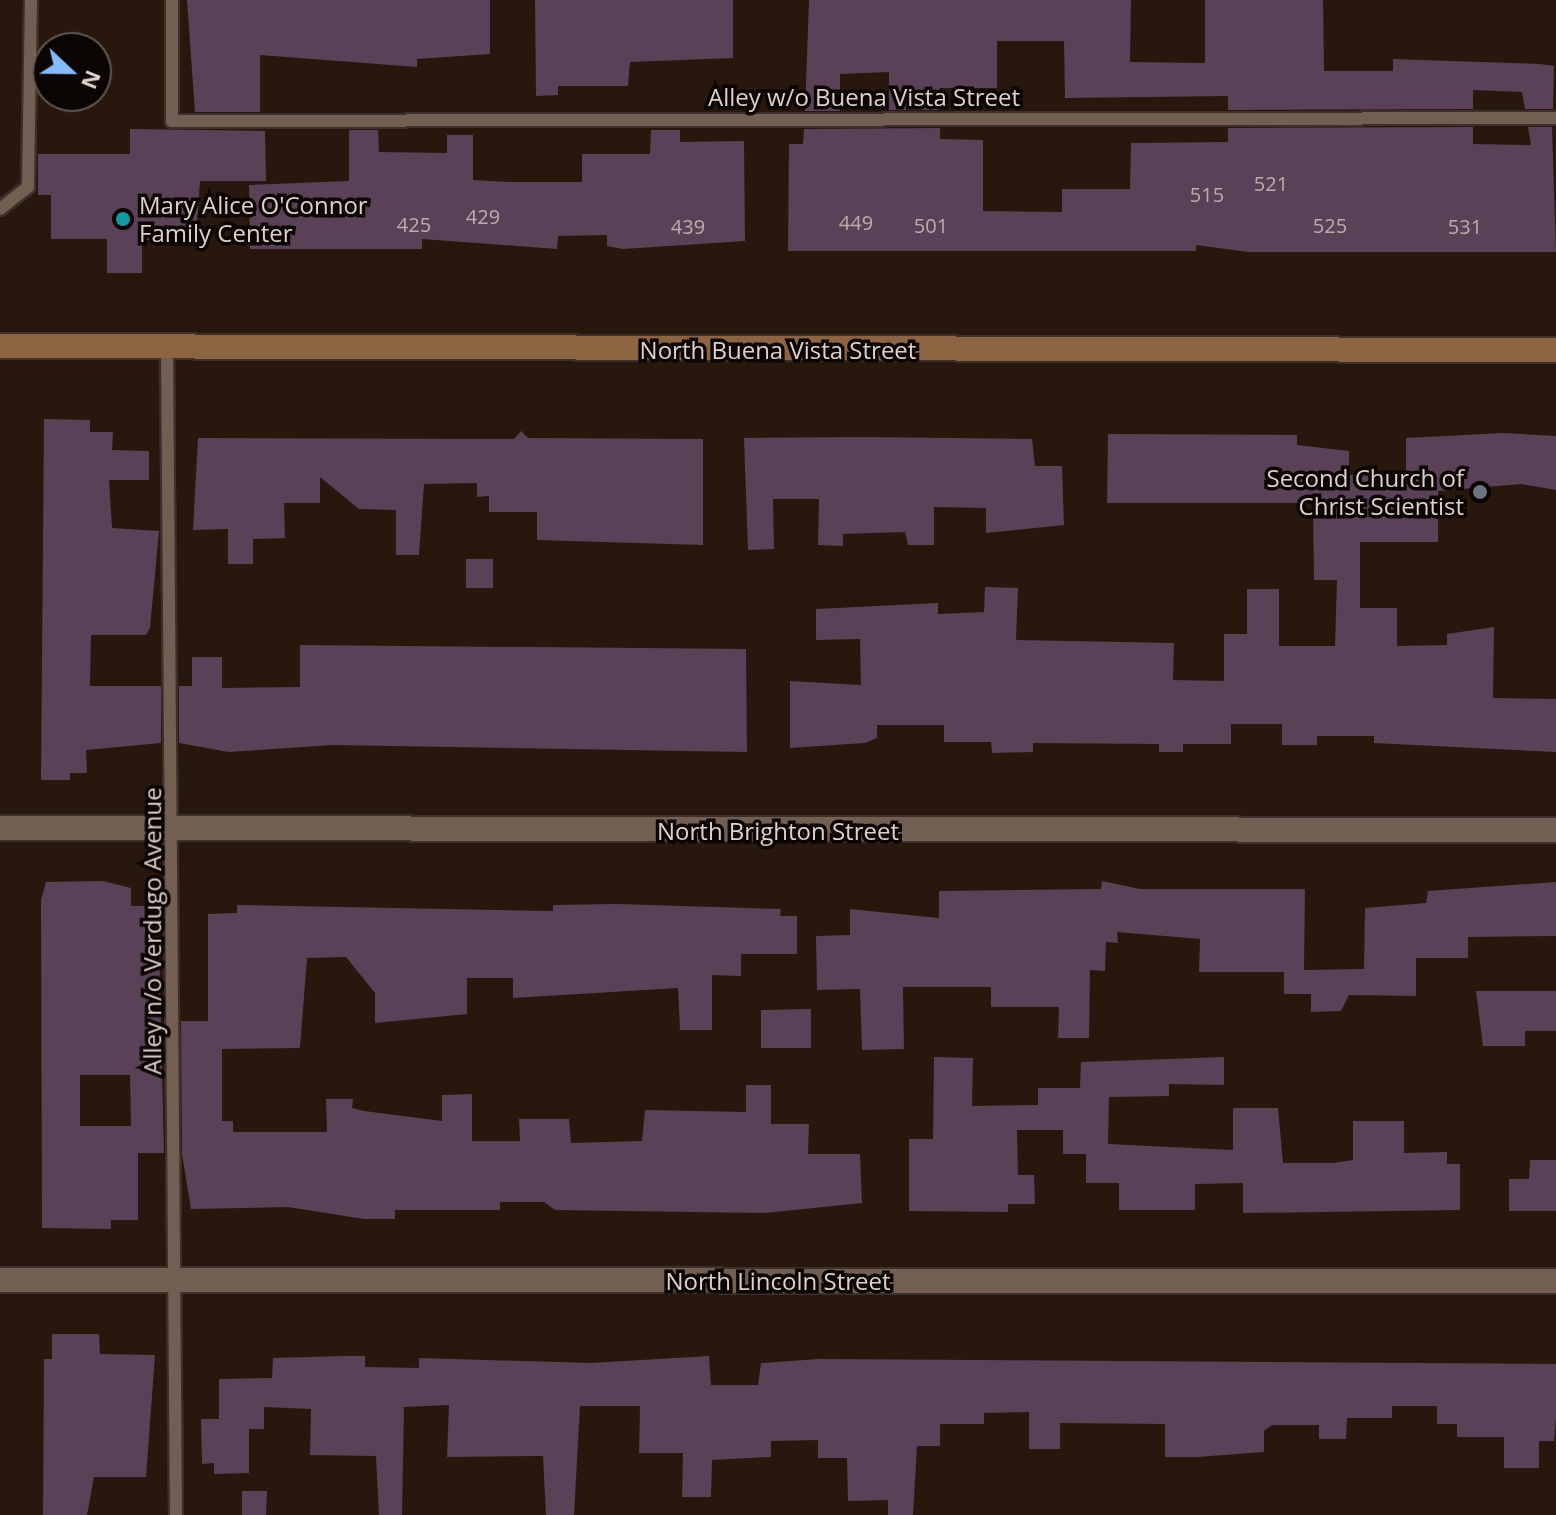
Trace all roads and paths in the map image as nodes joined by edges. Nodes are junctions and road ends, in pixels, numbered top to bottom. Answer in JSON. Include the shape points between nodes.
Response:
{"nodes":[{"id":1,"x":31,"y":0,"type":"edge"},
{"id":2,"x":172,"y":0,"type":"edge"},
{"id":3,"x":1556,"y":118,"type":"edge"},
{"id":4,"x":0,"y":209,"type":"edge"},
{"id":5,"x":0,"y":346,"type":"edge"},
{"id":6,"x":167,"y":347,"type":"junction"},
{"id":7,"x":1556,"y":350,"type":"edge"},
{"id":8,"x":0,"y":828,"type":"edge"},
{"id":9,"x":1556,"y":830,"type":"edge"},
{"id":10,"x":175,"y":831,"type":"junction"},
{"id":11,"x":0,"y":1280,"type":"edge"},
{"id":12,"x":176,"y":1281,"type":"junction"},
{"id":13,"x":1556,"y":1281,"type":"edge"},
{"id":14,"x":176,"y":1515,"type":"edge"}],
"edges":[{"from":1,"to":4,"type":"lane","via":[[28,187]]},
{"from":2,"to":3,"type":"lane","name":"Alley w/o Buena Vista Street","via":[[172,121]]},
{"from":5,"to":6,"type":"main road","name":"North Buena Vista Street"},
{"from":6,"to":7,"type":"main road","name":"North Buena Vista Street"},
{"from":6,"to":10,"type":"lane","name":"Alley n/o Verdugo Avenue"},
{"from":8,"to":10,"type":"street","name":"North Brighton Street"},
{"from":9,"to":10,"type":"street","name":"North Brighton Street"},
{"from":10,"to":12,"type":"lane","name":"Alley n/o Verdugo Avenue"},
{"from":11,"to":12,"type":"street","name":"North Lincoln Street"},
{"from":12,"to":13,"type":"street","name":"North Lincoln Street"},
{"from":12,"to":14,"type":"lane","name":"Alley n/o Verdugo Avenue"}]}
